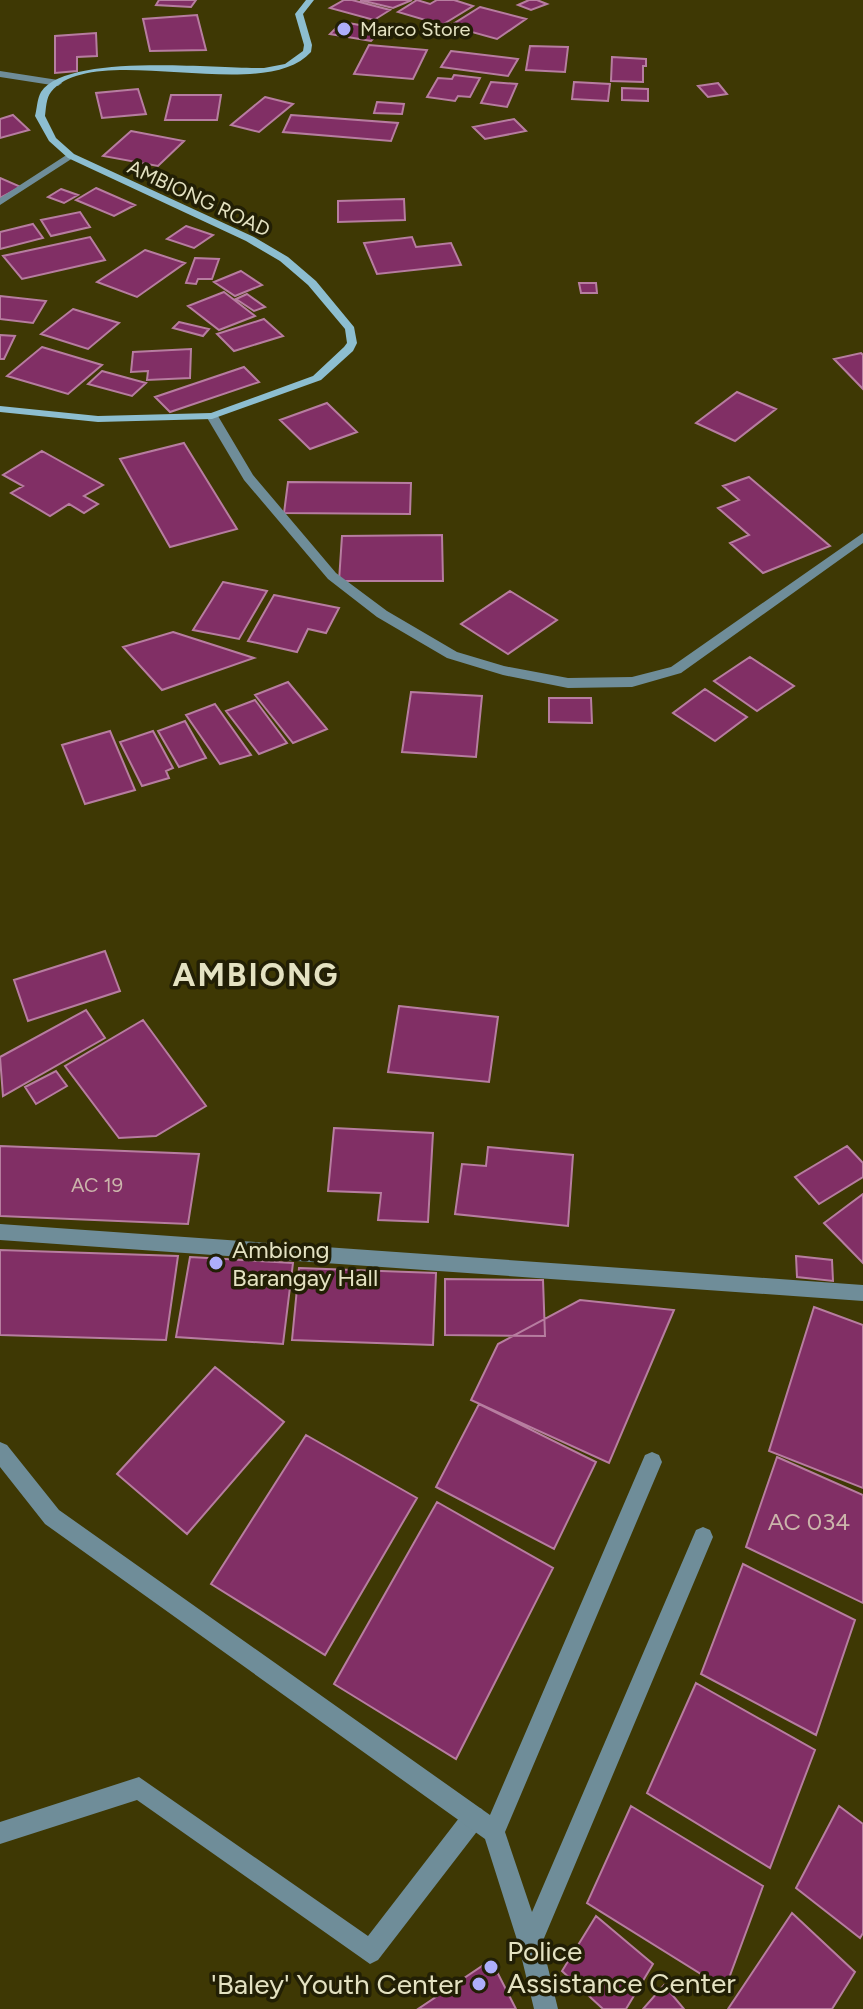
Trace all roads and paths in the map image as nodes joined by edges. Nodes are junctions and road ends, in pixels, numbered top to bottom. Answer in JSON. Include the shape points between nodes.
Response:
{"nodes":[{"id":1,"x":310,"y":0,"type":"edge"},
{"id":2,"x":0,"y":74,"type":"edge"},
{"id":3,"x":58,"y":83,"type":"junction"},
{"id":4,"x":71,"y":156,"type":"junction"},
{"id":5,"x":0,"y":202,"type":"edge"},
{"id":6,"x":0,"y":409,"type":"edge"},
{"id":7,"x":212,"y":416,"type":"junction"},
{"id":8,"x":863,"y":537,"type":"edge"},
{"id":9,"x":0,"y":1232,"type":"edge"},
{"id":10,"x":863,"y":1293,"type":"edge"},
{"id":11,"x":0,"y":1452,"type":"edge"},
{"id":12,"x":652,"y":1462,"type":"dead end"},
{"id":13,"x":703,"y":1537,"type":"dead end"},
{"id":14,"x":474,"y":1817,"type":"junction"},
{"id":15,"x":494,"y":1832,"type":"junction"},
{"id":16,"x":0,"y":1833,"type":"edge"},
{"id":17,"x":530,"y":1943,"type":"junction"},
{"id":18,"x":546,"y":2009,"type":"edge"}],
"edges":[{"from":1,"to":3,"type":"main road","via":[[299,14],[307,52],[290,65],[244,71],[117,69],[87,72]]},
{"from":2,"to":3,"type":"street"},
{"from":3,"to":4,"type":"main road","name":"AMBIONG ROAD","via":[[46,92],[40,116],[52,139]]},
{"from":4,"to":5,"type":"street"},
{"from":4,"to":7,"type":"main road","name":"AMBIONG ROAD","via":[[284,259],[350,329],[349,349],[317,378]]},
{"from":6,"to":7,"type":"main road","name":"AMBIONG ROAD","via":[[98,419]]},
{"from":7,"to":8,"type":"street","via":[[248,477],[332,576],[382,614],[452,655],[568,683],[632,682],[676,670]]},
{"from":9,"to":10,"type":"street"},
{"from":11,"to":14,"type":"street","via":[[52,1517]]},
{"from":12,"to":15,"type":"street"},
{"from":13,"to":17,"type":"street"},
{"from":14,"to":15,"type":"street"},
{"from":14,"to":16,"type":"street","via":[[370,1952],[139,1788]]},
{"from":15,"to":17,"type":"street"},
{"from":17,"to":18,"type":"street"}]}
